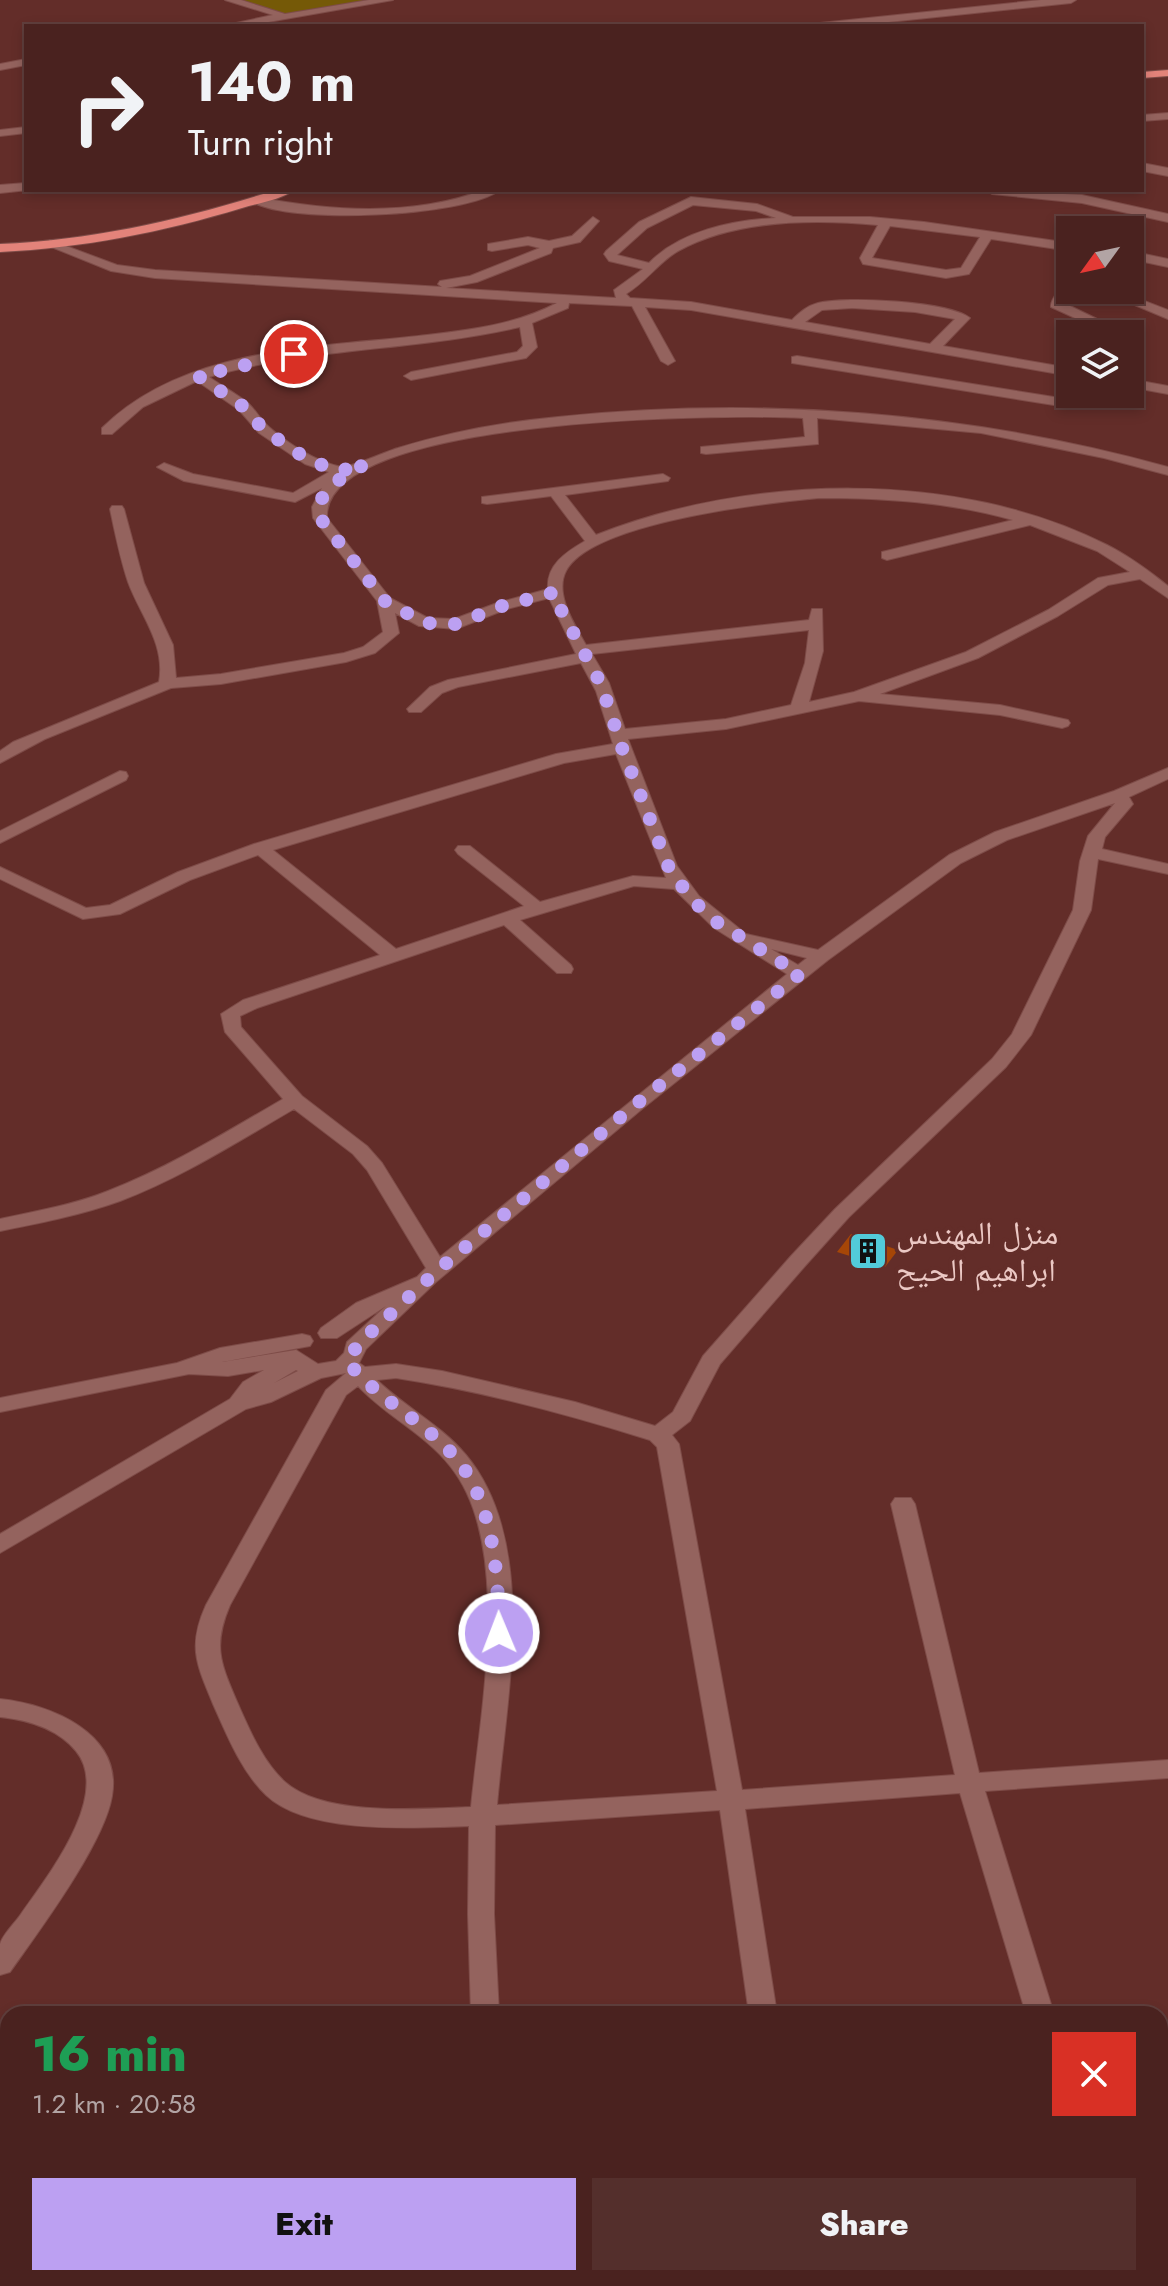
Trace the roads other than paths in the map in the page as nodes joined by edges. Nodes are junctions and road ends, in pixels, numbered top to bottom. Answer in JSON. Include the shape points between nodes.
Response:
{"nodes":[{"id":1,"x":230,"y":0,"type":"edge"},
{"id":2,"x":388,"y":0,"type":"edge"},
{"id":3,"x":1020,"y":0,"type":"edge"},
{"id":4,"x":1071,"y":0,"type":"edge"},
{"id":5,"x":1042,"y":3,"type":"junction"},
{"id":6,"x":288,"y":17,"type":"junction"},
{"id":7,"x":241,"y":24,"type":"edge"},
{"id":8,"x":839,"y":24,"type":"edge"},
{"id":9,"x":24,"y":62,"type":"edge"},
{"id":10,"x":0,"y":67,"type":"edge"},
{"id":11,"x":1168,"y":70,"type":"edge"},
{"id":12,"x":1144,"y":72,"type":"edge"},
{"id":13,"x":1168,"y":116,"type":"edge"},
{"id":14,"x":1144,"y":118,"type":"edge"},
{"id":15,"x":24,"y":131,"type":"edge"},
{"id":16,"x":0,"y":133,"type":"edge"},
{"id":17,"x":1144,"y":167,"type":"edge"},
{"id":18,"x":1168,"y":172,"type":"edge"},
{"id":19,"x":24,"y":187,"type":"edge"},
{"id":20,"x":0,"y":189,"type":"edge"},
{"id":21,"x":487,"y":192,"type":"edge"},
{"id":22,"x":1012,"y":192,"type":"edge"},
{"id":23,"x":259,"y":195,"type":"edge"},
{"id":24,"x":1168,"y":218,"type":"edge"},
{"id":25,"x":790,"y":219,"type":"junction"},
{"id":26,"x":593,"y":221,"type":"dead end"},
{"id":27,"x":885,"y":224,"type":"junction"},
{"id":28,"x":987,"y":235,"type":"junction"},
{"id":29,"x":0,"y":240,"type":"edge"},
{"id":30,"x":82,"y":241,"type":"junction"},
{"id":31,"x":50,"y":244,"type":"junction"},
{"id":32,"x":1056,"y":245,"type":"edge"},
{"id":33,"x":546,"y":246,"type":"junction"},
{"id":34,"x":492,"y":247,"type":"dead end"},
{"id":35,"x":0,"y":248,"type":"edge"},
{"id":36,"x":1144,"y":258,"type":"edge"},
{"id":37,"x":94,"y":259,"type":"junction"},
{"id":38,"x":1168,"y":263,"type":"edge"},
{"id":39,"x":646,"y":272,"type":"junction"},
{"id":40,"x":404,"y":289,"type":"junction"},
{"id":41,"x":635,"y":298,"type":"junction"},
{"id":42,"x":568,"y":301,"type":"junction"},
{"id":43,"x":1056,"y":304,"type":"edge"},
{"id":44,"x":1140,"y":304,"type":"edge"},
{"id":45,"x":1168,"y":315,"type":"edge"},
{"id":46,"x":525,"y":320,"type":"junction"},
{"id":47,"x":1091,"y":320,"type":"edge"},
{"id":48,"x":796,"y":323,"type":"junction"},
{"id":49,"x":933,"y":348,"type":"junction"},
{"id":50,"x":949,"y":351,"type":"junction"},
{"id":51,"x":797,"y":360,"type":"dead end"},
{"id":52,"x":668,"y":361,"type":"dead end"},
{"id":53,"x":1056,"y":370,"type":"edge"},
{"id":54,"x":198,"y":376,"type":"junction"},
{"id":55,"x":411,"y":376,"type":"dead end"},
{"id":56,"x":930,"y":380,"type":"junction"},
{"id":57,"x":1144,"y":386,"type":"edge"},
{"id":58,"x":1168,"y":390,"type":"edge"},
{"id":59,"x":1056,"y":401,"type":"edge"},
{"id":60,"x":809,"y":414,"type":"junction"},
{"id":61,"x":107,"y":431,"type":"dead end"},
{"id":62,"x":706,"y":450,"type":"dead end"},
{"id":63,"x":365,"y":464,"type":"junction"},
{"id":64,"x":164,"y":467,"type":"dead end"},
{"id":65,"x":340,"y":471,"type":"junction"},
{"id":66,"x":1168,"y":471,"type":"edge"},
{"id":67,"x":663,"y":478,"type":"dead end"},
{"id":68,"x":554,"y":490,"type":"junction"},
{"id":69,"x":487,"y":500,"type":"dead end"},
{"id":70,"x":117,"y":509,"type":"dead end"},
{"id":71,"x":1029,"y":521,"type":"junction"},
{"id":72,"x":594,"y":543,"type":"junction"},
{"id":73,"x":887,"y":555,"type":"dead end"},
{"id":74,"x":1121,"y":560,"type":"junction"},
{"id":75,"x":1143,"y":574,"type":"junction"},
{"id":76,"x":1103,"y":581,"type":"junction"},
{"id":77,"x":556,"y":592,"type":"junction"},
{"id":78,"x":1168,"y":593,"type":"edge"},
{"id":79,"x":385,"y":601,"type":"junction"},
{"id":80,"x":583,"y":653,"type":"junction"},
{"id":81,"x":167,"y":684,"type":"junction"},
{"id":82,"x":858,"y":696,"type":"junction"},
{"id":83,"x":415,"y":709,"type":"dead end"},
{"id":84,"x":797,"y":711,"type":"junction"},
{"id":85,"x":1062,"y":723,"type":"dead end"},
{"id":86,"x":620,"y":742,"type":"junction"},
{"id":87,"x":0,"y":758,"type":"edge"},
{"id":88,"x":1168,"y":773,"type":"edge"},
{"id":89,"x":120,"y":776,"type":"dead end"},
{"id":90,"x":1120,"y":795,"type":"junction"},
{"id":91,"x":0,"y":838,"type":"edge"},
{"id":92,"x":260,"y":848,"type":"junction"},
{"id":93,"x":464,"y":850,"type":"dead end"},
{"id":94,"x":1091,"y":852,"type":"junction"},
{"id":95,"x":664,"y":857,"type":"junction"},
{"id":96,"x":1168,"y":869,"type":"edge"},
{"id":97,"x":0,"y":872,"type":"edge"},
{"id":98,"x":633,"y":881,"type":"junction"},
{"id":99,"x":679,"y":884,"type":"junction"},
{"id":100,"x":537,"y":908,"type":"junction"},
{"id":101,"x":508,"y":919,"type":"junction"},
{"id":102,"x":735,"y":936,"type":"junction"},
{"id":103,"x":821,"y":956,"type":"junction"},
{"id":104,"x":394,"y":957,"type":"junction"},
{"id":105,"x":564,"y":969,"type":"dead end"},
{"id":106,"x":800,"y":974,"type":"junction"},
{"id":107,"x":295,"y":1100,"type":"junction"},
{"id":108,"x":0,"y":1225,"type":"edge"},
{"id":109,"x":433,"y":1273,"type":"junction"},
{"id":110,"x":329,"y":1333,"type":"junction"},
{"id":111,"x":298,"y":1352,"type":"junction"},
{"id":112,"x":354,"y":1362,"type":"junction"},
{"id":113,"x":317,"y":1371,"type":"junction"},
{"id":114,"x":0,"y":1392,"type":"edge"},
{"id":115,"x":23,"y":1398,"type":"junction"},
{"id":116,"x":238,"y":1404,"type":"junction"},
{"id":117,"x":0,"y":1405,"type":"edge"},
{"id":118,"x":658,"y":1435,"type":"junction"},
{"id":119,"x":903,"y":1504,"type":"dead end"},
{"id":120,"x":0,"y":1545,"type":"edge"},
{"id":121,"x":0,"y":1708,"type":"edge"},
{"id":122,"x":1168,"y":1769,"type":"edge"},
{"id":123,"x":969,"y":1782,"type":"junction"},
{"id":124,"x":731,"y":1801,"type":"junction"},
{"id":125,"x":483,"y":1815,"type":"junction"},
{"id":126,"x":0,"y":1964,"type":"edge"},
{"id":127,"x":485,"y":2006,"type":"edge"},
{"id":128,"x":762,"y":2006,"type":"edge"},
{"id":129,"x":1038,"y":2006,"type":"edge"}],
"edges":[{"from":1,"to":6,"type":"street"},
{"from":2,"to":6,"type":"street"},
{"from":3,"to":5,"type":"street"},
{"from":4,"to":5,"type":"street"},
{"from":5,"to":8,"type":"street"},
{"from":6,"to":7,"type":"street"},
{"from":9,"to":10,"type":"street"},
{"from":11,"to":12,"type":"main road"},
{"from":13,"to":14,"type":"street"},
{"from":15,"to":16,"type":"street"},
{"from":17,"to":18,"type":"street"},
{"from":19,"to":20,"type":"street"},
{"from":21,"to":23,"type":"street","via":[[442,205],[350,211],[291,208]]},
{"from":22,"to":24,"type":"street","via":[[1082,199]]},
{"from":23,"to":29,"type":"main road","via":[[122,227]]},
{"from":23,"to":30,"type":"main road","via":[[167,226]]},
{"from":25,"to":27,"type":"street"},
{"from":25,"to":39,"type":"street","via":[[699,238],[675,247]]},
{"from":25,"to":39,"type":"street","via":[[757,208],[685,202],[643,225],[610,254]]},
{"from":26,"to":33,"type":"street","via":[[576,239]]},
{"from":27,"to":28,"type":"street"},
{"from":27,"to":28,"type":"street","via":[[867,261],[946,274],[965,271]]},
{"from":28,"to":32,"type":"street"},
{"from":30,"to":31,"type":"main road"},
{"from":30,"to":37,"type":"street"},
{"from":31,"to":35,"type":"main road"},
{"from":31,"to":37,"type":"street"},
{"from":33,"to":34,"type":"street","via":[[536,241]]},
{"from":33,"to":40,"type":"street","via":[[545,252],[473,279]]},
{"from":36,"to":38,"type":"street"},
{"from":37,"to":40,"type":"street","via":[[155,274]]},
{"from":39,"to":41,"type":"street"},
{"from":39,"to":41,"type":"street"},
{"from":40,"to":42,"type":"street"},
{"from":41,"to":42,"type":"street"},
{"from":41,"to":48,"type":"street"},
{"from":41,"to":52,"type":"street"},
{"from":42,"to":46,"type":"street"},
{"from":43,"to":47,"type":"street"},
{"from":44,"to":45,"type":"street"},
{"from":46,"to":54,"type":"street","via":[[453,335],[278,357]]},
{"from":46,"to":55,"type":"street","via":[[530,347],[521,355]]},
{"from":48,"to":49,"type":"street"},
{"from":48,"to":49,"type":"street","via":[[812,310],[837,304],[964,318]]},
{"from":49,"to":50,"type":"street"},
{"from":50,"to":53,"type":"street"},
{"from":50,"to":56,"type":"street"},
{"from":51,"to":56,"type":"street"},
{"from":54,"to":61,"type":"street","via":[[128,409]]},
{"from":54,"to":65,"type":"street","via":[[310,461]]},
{"from":56,"to":59,"type":"street"},
{"from":57,"to":58,"type":"street"},
{"from":60,"to":62,"type":"street","via":[[813,441]]},
{"from":60,"to":63,"type":"street","via":[[560,419],[450,436]]},
{"from":60,"to":66,"type":"street","via":[[916,420],[998,432]]},
{"from":63,"to":65,"type":"street"},
{"from":63,"to":79,"type":"street","via":[[338,480],[317,508]]},
{"from":64,"to":65,"type":"street","via":[[189,478],[295,498]]},
{"from":67,"to":68,"type":"street"},
{"from":68,"to":69,"type":"street"},
{"from":68,"to":72,"type":"street"},
{"from":70,"to":81,"type":"street","via":[[137,586],[166,646]]},
{"from":71,"to":72,"type":"street","via":[[911,496],[821,494],[689,511]]},
{"from":71,"to":73,"type":"street"},
{"from":71,"to":74,"type":"street","via":[[1093,543]]},
{"from":72,"to":77,"type":"street","via":[[559,569],[553,583]]},
{"from":74,"to":75,"type":"street"},
{"from":74,"to":76,"type":"street"},
{"from":75,"to":76,"type":"street"},
{"from":75,"to":78,"type":"street"},
{"from":76,"to":82,"type":"street","via":[[972,655]]},
{"from":77,"to":79,"type":"street","via":[[445,626],[425,623]]},
{"from":77,"to":80,"type":"street"},
{"from":79,"to":81,"type":"street","via":[[391,633],[369,650],[221,679]]},
{"from":80,"to":83,"type":"street","via":[[454,683],[436,690]]},
{"from":80,"to":84,"type":"street","via":[[817,618],[814,665]]},
{"from":80,"to":86,"type":"street","via":[[601,684]]},
{"from":81,"to":87,"type":"street"},
{"from":82,"to":84,"type":"street"},
{"from":82,"to":85,"type":"street","via":[[1000,710]]},
{"from":84,"to":86,"type":"street"},
{"from":86,"to":92,"type":"street"},
{"from":86,"to":95,"type":"street"},
{"from":88,"to":90,"type":"street"},
{"from":89,"to":91,"type":"street"},
{"from":90,"to":94,"type":"street","via":[[1124,804],[1097,836]]},
{"from":90,"to":103,"type":"street","via":[[1001,836],[955,859]]},
{"from":92,"to":97,"type":"street","via":[[96,914],[83,914]]},
{"from":92,"to":104,"type":"street"},
{"from":93,"to":100,"type":"street"},
{"from":94,"to":96,"type":"street"},
{"from":94,"to":118,"type":"street","via":[[1082,910],[1021,1035],[999,1063],[798,1261],[711,1361],[682,1416]]},
{"from":95,"to":98,"type":"street"},
{"from":95,"to":99,"type":"street"},
{"from":98,"to":99,"type":"street"},
{"from":98,"to":100,"type":"street"},
{"from":99,"to":102,"type":"street"},
{"from":100,"to":101,"type":"street"},
{"from":101,"to":104,"type":"street"},
{"from":101,"to":105,"type":"street"},
{"from":102,"to":103,"type":"street"},
{"from":102,"to":106,"type":"street"},
{"from":103,"to":106,"type":"street"},
{"from":104,"to":107,"type":"street","via":[[230,1014],[232,1028]]},
{"from":106,"to":109,"type":"street"},
{"from":107,"to":108,"type":"street","via":[[118,1195]]},
{"from":107,"to":109,"type":"street","via":[[375,1167]]},
{"from":109,"to":110,"type":"street","via":[[364,1308]]},
{"from":109,"to":112,"type":"street"},
{"from":110,"to":111,"type":"street","via":[[311,1336]]},
{"from":110,"to":112,"type":"street","via":[[346,1337]]},
{"from":111,"to":113,"type":"street","via":[[305,1367]]},
{"from":111,"to":115,"type":"street","via":[[228,1369],[181,1369]]},
{"from":111,"to":116,"type":"street","via":[[251,1387]]},
{"from":112,"to":113,"type":"street"},
{"from":112,"to":118,"type":"street","via":[[575,1409]]},
{"from":112,"to":125,"type":"street","via":[[459,1463],[475,1486],[486,1518],[498,1577],[500,1659]]},
{"from":112,"to":125,"type":"street","via":[[218,1605],[207,1630],[208,1661],[256,1762],[287,1798],[317,1811],[373,1816]]},
{"from":113,"to":116,"type":"street"},
{"from":114,"to":115,"type":"street"},
{"from":115,"to":117,"type":"street"},
{"from":116,"to":120,"type":"street"},
{"from":118,"to":124,"type":"street","via":[[668,1444]]},
{"from":119,"to":123,"type":"street"},
{"from":121,"to":126,"type":"street","via":[[28,1710],[63,1725],[86,1744],[98,1769],[100,1794],[56,1888]]},
{"from":122,"to":123,"type":"street"},
{"from":123,"to":124,"type":"street"},
{"from":123,"to":129,"type":"street"},
{"from":124,"to":125,"type":"street"},
{"from":124,"to":128,"type":"street"},
{"from":125,"to":127,"type":"street"}]}
